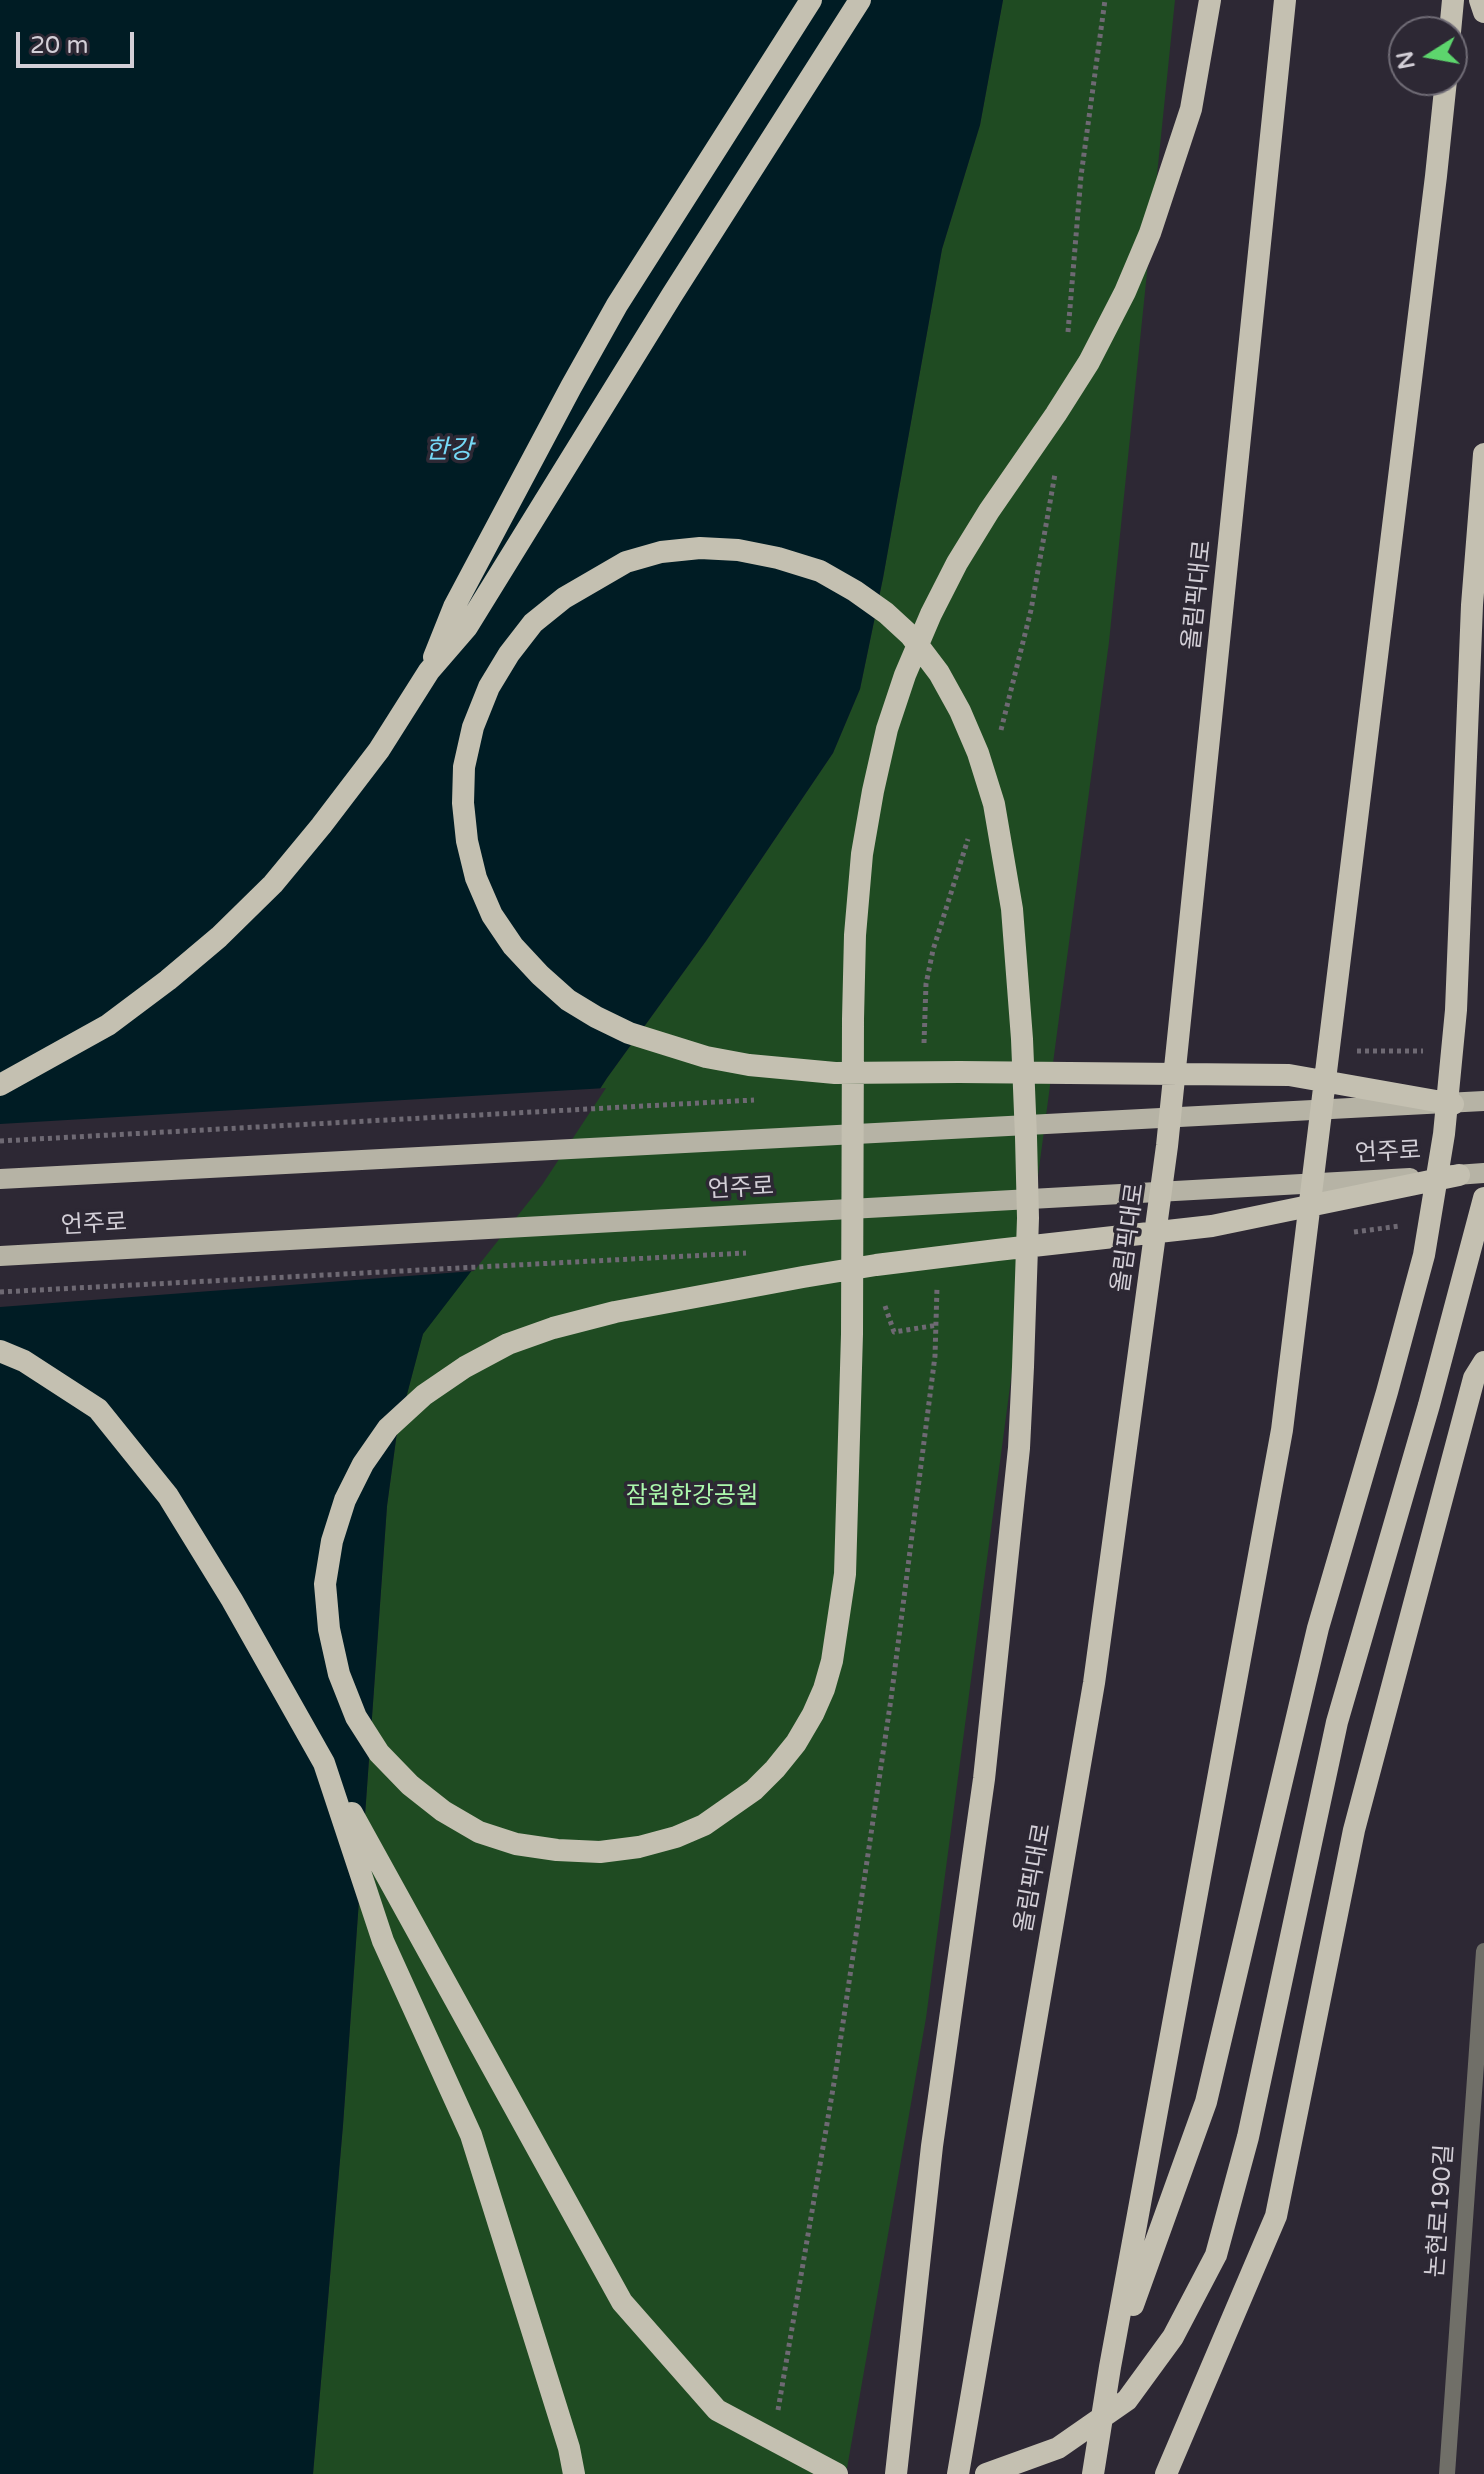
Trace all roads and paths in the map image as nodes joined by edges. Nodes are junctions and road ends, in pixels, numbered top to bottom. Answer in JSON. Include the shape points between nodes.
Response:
{"nodes":[{"id":1,"x":811,"y":0,"type":"edge"},
{"id":2,"x":860,"y":0,"type":"edge"},
{"id":3,"x":1210,"y":0,"type":"edge"},
{"id":4,"x":1285,"y":0,"type":"edge"},
{"id":5,"x":1480,"y":0,"type":"edge"},
{"id":6,"x":1484,"y":12,"type":"edge"},
{"id":7,"x":1444,"y":96,"type":"edge"},
{"id":8,"x":1484,"y":454,"type":"edge"},
{"id":9,"x":429,"y":671,"type":"junction"},
{"id":10,"x":0,"y":1085,"type":"edge"},
{"id":11,"x":1484,"y":1101,"type":"edge"},
{"id":12,"x":1453,"y":1104,"type":"junction"},
{"id":13,"x":1484,"y":1173,"type":"edge"},
{"id":14,"x":1459,"y":1175,"type":"junction"},
{"id":15,"x":0,"y":1179,"type":"edge"},
{"id":16,"x":1484,"y":1198,"type":"edge"},
{"id":17,"x":0,"y":1256,"type":"edge"},
{"id":18,"x":884,"y":1302,"type":"dead end"},
{"id":19,"x":938,"y":1325,"type":"dead end"},
{"id":20,"x":0,"y":1351,"type":"edge"},
{"id":21,"x":1484,"y":1362,"type":"edge"},
{"id":22,"x":324,"y":1763,"type":"junction"},
{"id":23,"x":1484,"y":1951,"type":"edge"},
{"id":24,"x":1110,"y":2367,"type":"junction"},
{"id":25,"x":574,"y":2474,"type":"edge"},
{"id":26,"x":837,"y":2474,"type":"edge"},
{"id":27,"x":896,"y":2474,"type":"edge"},
{"id":28,"x":958,"y":2474,"type":"edge"},
{"id":29,"x":986,"y":2474,"type":"edge"},
{"id":30,"x":1093,"y":2474,"type":"edge"},
{"id":31,"x":1166,"y":2474,"type":"edge"},
{"id":32,"x":1447,"y":2474,"type":"edge"}],
"edges":[{"from":1,"to":9,"type":"highway","via":[[617,305],[454,607]]},
{"from":2,"to":9,"type":"highway","via":[[467,627]]},
{"from":3,"to":14,"type":"highway","via":[[1191,109],[1135,268],[1089,362],[989,511],[931,614],[887,729],[862,854],[855,935],[853,1019],[853,1066],[853,1082],[853,1145],[853,1161],[853,1224],[853,1239],[853,1255],[853,1271],[853,1302],[845,1574],[832,1661],[813,1714],[775,1769],[717,1817],[676,1837],[600,1852],[516,1844],[479,1832],[410,1785],[379,1753],[356,1717],[339,1674],[325,1584],[345,1500],[388,1428],[424,1395],[508,1344],[615,1312],[846,1269],[861,1267],[981,1251],[1212,1226]]},
{"from":4,"to":28,"type":"highway","name":"올림픽대로","via":[[1167,1146],[1094,1683]]},
{"from":5,"to":6,"type":"highway"},
{"from":7,"to":24,"type":"highway","via":[[1282,1430]]},
{"from":8,"to":24,"type":"highway","via":[[1472,605],[1456,1010],[1444,1134],[1424,1255],[1318,1628],[1206,2102]]},
{"from":9,"to":10,"type":"highway","via":[[379,750],[321,826],[219,937],[108,1025]]},
{"from":11,"to":12,"type":"main road","name":"언주로"},
{"from":12,"to":15,"type":"main road","name":"언주로"},
{"from":12,"to":27,"type":"highway","via":[[1289,1075],[1226,1074],[1100,1073],[1084,1073],[1037,1073],[1022,1073],[959,1072],[835,1073],[749,1065],[665,1046],[596,1017],[568,1000],[513,946],[476,878],[467,841],[464,767],[489,687],[533,623],[626,562],[700,548],[751,553],[820,571],[886,613],[911,636],[960,711],[994,804],[1012,909],[1022,1039],[1023,1067],[1024,1081],[1025,1095],[1028,1218],[1019,1448],[984,1779],[932,2146]]},
{"from":13,"to":14,"type":"main road","name":"언주로"},
{"from":14,"to":17,"type":"main road","name":"언주로"},
{"from":16,"to":29,"type":"highway","via":[[1337,1722],[1248,2137],[1216,2255],[1173,2337],[1127,2400],[1058,2448]]},
{"from":18,"to":19,"type":"path","via":[[894,1332]]},
{"from":20,"to":22,"type":"highway","via":[[98,1409],[168,1496]]},
{"from":21,"to":31,"type":"highway","via":[[1474,1378],[1354,1830],[1276,2216]]},
{"from":22,"to":25,"type":"highway","via":[[383,1941],[471,2135]]},
{"from":22,"to":26,"type":"highway","via":[[622,2302],[717,2410]]},
{"from":23,"to":32,"type":"lane","name":"논현로190길"},
{"from":24,"to":30,"type":"highway"}]}
